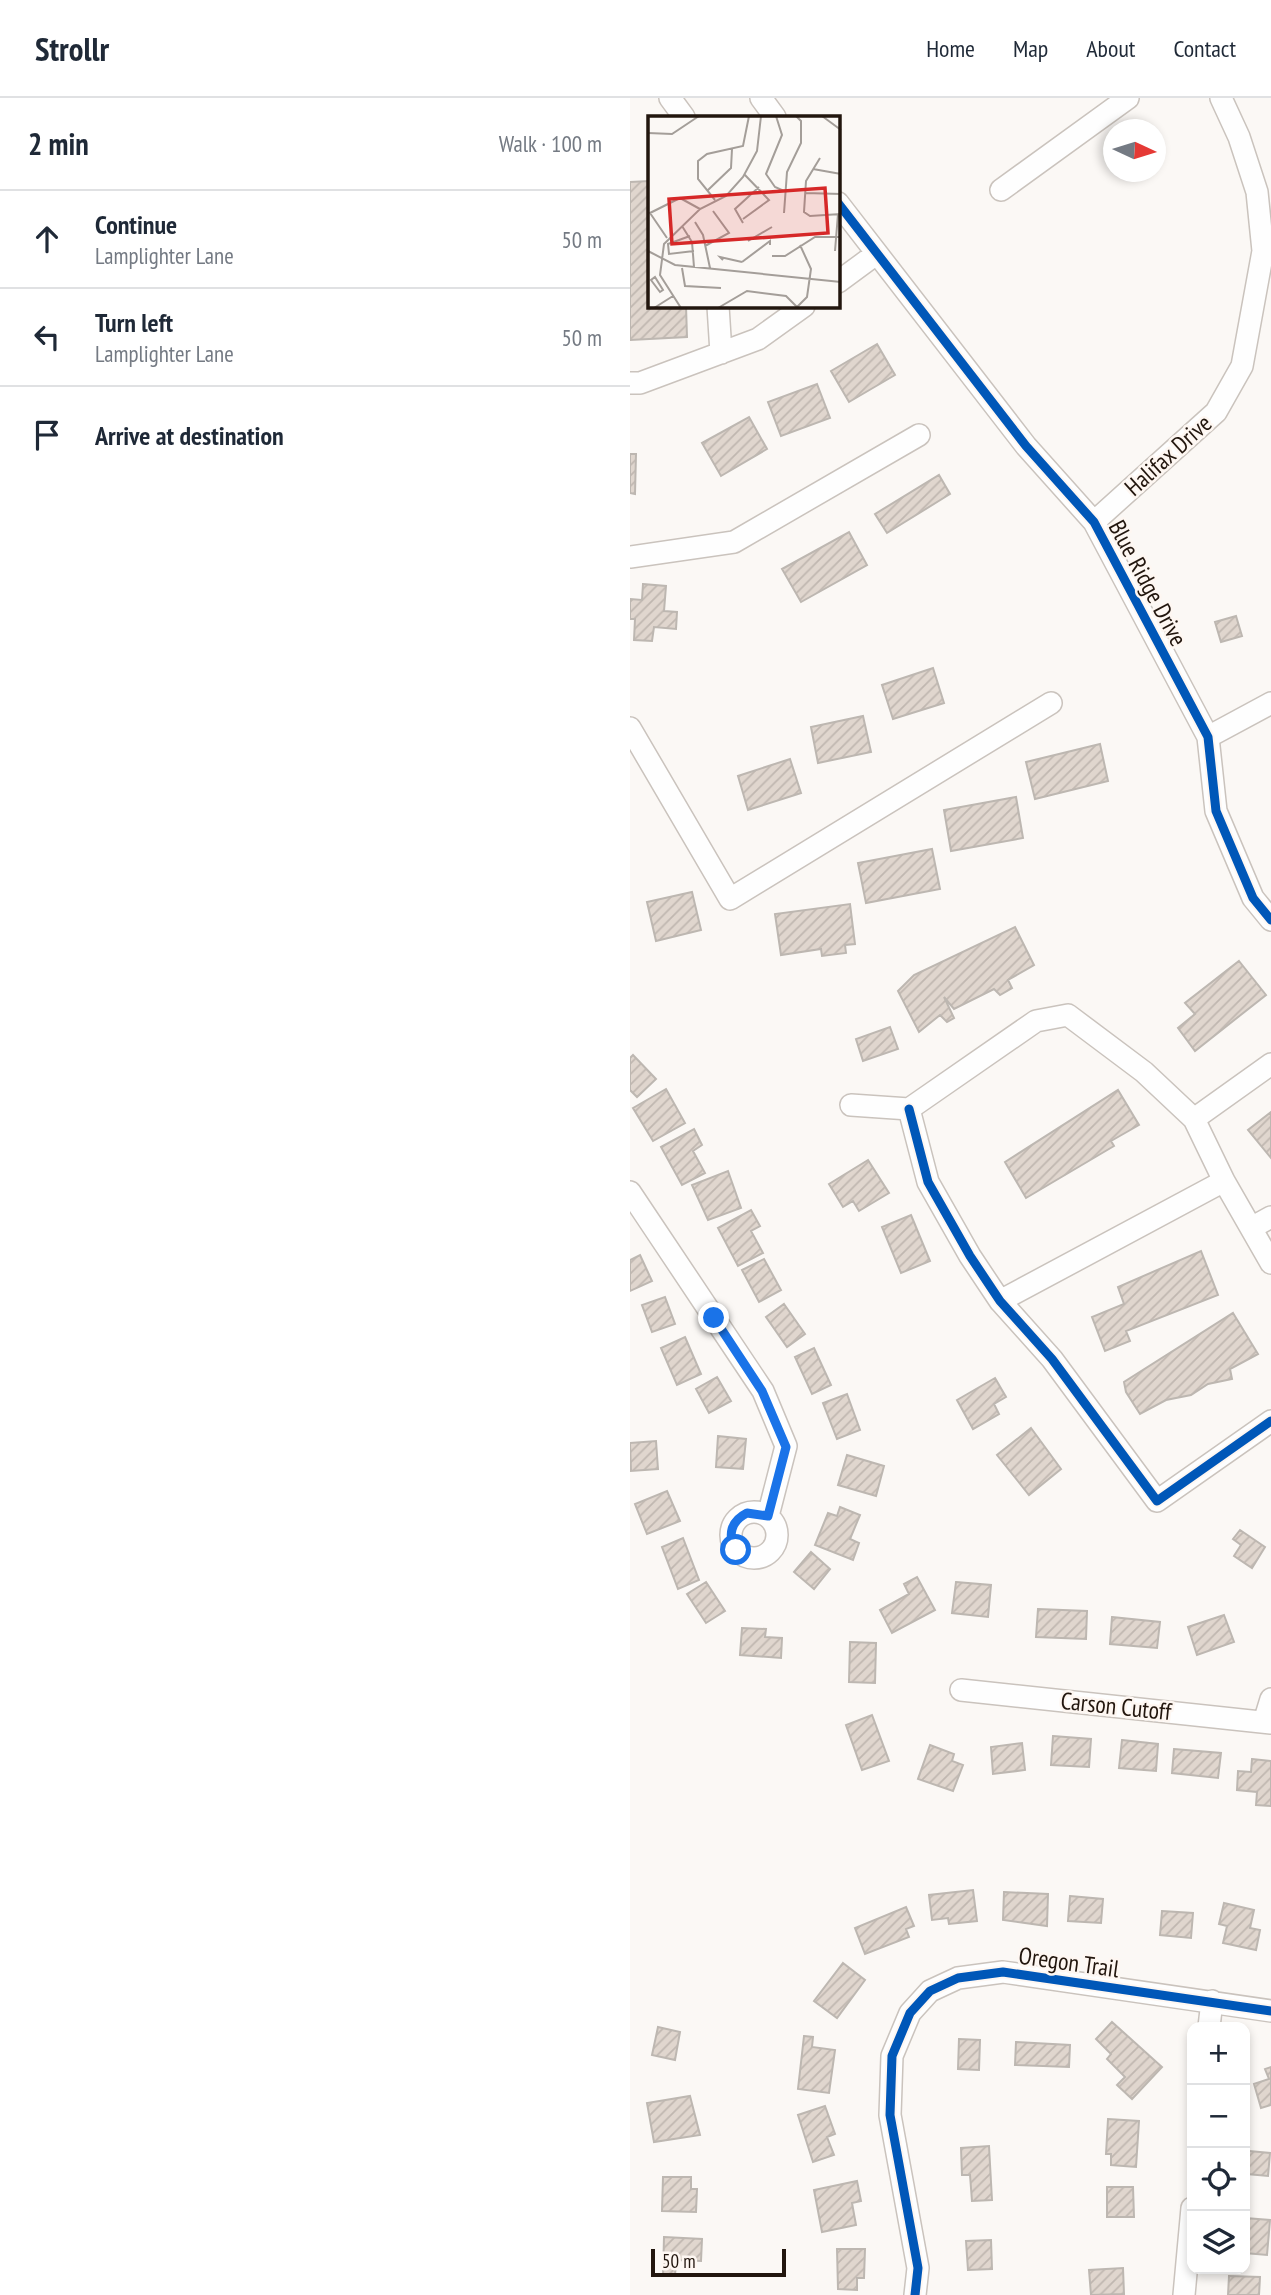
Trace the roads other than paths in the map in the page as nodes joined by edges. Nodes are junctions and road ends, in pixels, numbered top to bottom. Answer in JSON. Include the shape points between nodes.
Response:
{"nodes":[{"id":1,"x":670,"y":98,"type":"edge"},
{"id":2,"x":761,"y":98,"type":"edge"},
{"id":3,"x":1128,"y":98,"type":"edge"},
{"id":4,"x":1221,"y":98,"type":"edge"},
{"id":5,"x":683,"y":116,"type":"edge"},
{"id":6,"x":774,"y":116,"type":"edge"},
{"id":7,"x":1001,"y":190,"type":"dead end"},
{"id":8,"x":840,"y":206,"type":"edge"},
{"id":9,"x":876,"y":254,"type":"junction"},
{"id":10,"x":840,"y":281,"type":"edge"},
{"id":11,"x":718,"y":308,"type":"edge"},
{"id":12,"x":801,"y":308,"type":"edge"},
{"id":13,"x":721,"y":353,"type":"junction"},
{"id":14,"x":630,"y":383,"type":"edge"},
{"id":15,"x":919,"y":435,"type":"dead end"},
{"id":16,"x":1094,"y":522,"type":"junction"},
{"id":17,"x":630,"y":557,"type":"edge"},
{"id":18,"x":1051,"y":703,"type":"dead end"},
{"id":19,"x":1271,"y":703,"type":"edge"},
{"id":20,"x":630,"y":728,"type":"edge"},
{"id":21,"x":1208,"y":737,"type":"junction"},
{"id":22,"x":1271,"y":920,"type":"edge"},
{"id":23,"x":1271,"y":1064,"type":"edge"},
{"id":24,"x":851,"y":1105,"type":"dead end"},
{"id":25,"x":909,"y":1110,"type":"junction"},
{"id":26,"x":1194,"y":1119,"type":"junction"},
{"id":27,"x":1224,"y":1181,"type":"junction"},
{"id":28,"x":630,"y":1192,"type":"edge"},
{"id":29,"x":1271,"y":1217,"type":"edge"},
{"id":30,"x":1251,"y":1228,"type":"junction"},
{"id":31,"x":1271,"y":1263,"type":"edge"},
{"id":32,"x":1000,"y":1301,"type":"junction"},
{"id":33,"x":1271,"y":1421,"type":"edge"},
{"id":34,"x":768,"y":1516,"type":"dead end"},
{"id":35,"x":961,"y":1690,"type":"dead end"},
{"id":36,"x":1271,"y":1699,"type":"edge"},
{"id":37,"x":1267,"y":1722,"type":"edge"},
{"id":38,"x":1212,"y":2001,"type":"junction"},
{"id":39,"x":1271,"y":2011,"type":"edge"},
{"id":40,"x":1210,"y":2022,"type":"edge"},
{"id":41,"x":1192,"y":2211,"type":"edge"},
{"id":42,"x":915,"y":2295,"type":"edge"},
{"id":43,"x":1184,"y":2295,"type":"edge"}],
"edges":[{"from":1,"to":5,"type":"street"},
{"from":2,"to":6,"type":"street"},
{"from":3,"to":7,"type":"street"},
{"from":4,"to":16,"type":"street","name":"Halifax Drive","via":[[1257,192],[1263,251],[1242,366],[1216,412]]},
{"from":8,"to":9,"type":"street","name":"Blue Ridge Drive"},
{"from":9,"to":10,"type":"street"},
{"from":9,"to":16,"type":"street","name":"Blue Ridge Drive","via":[[1026,446]]},
{"from":11,"to":13,"type":"street"},
{"from":12,"to":13,"type":"street","via":[[758,339]]},
{"from":13,"to":14,"type":"street"},
{"from":15,"to":17,"type":"street","via":[[734,542]]},
{"from":16,"to":21,"type":"street","name":"Blue Ridge Drive"},
{"from":18,"to":20,"type":"street","via":[[730,898]]},
{"from":19,"to":21,"type":"street"},
{"from":21,"to":22,"type":"street","name":"Blue Ridge Drive","via":[[1216,811],[1253,898]]},
{"from":23,"to":26,"type":"street"},
{"from":24,"to":25,"type":"street"},
{"from":25,"to":26,"type":"street","via":[[1035,1021],[1068,1015],[1144,1072]]},
{"from":25,"to":32,"type":"street","via":[[928,1182]]},
{"from":26,"to":27,"type":"street"},
{"from":27,"to":30,"type":"street"},
{"from":27,"to":32,"type":"street"},
{"from":28,"to":34,"type":"street","via":[[762,1391],[786,1447]]},
{"from":29,"to":30,"type":"street"},
{"from":30,"to":31,"type":"street"},
{"from":32,"to":33,"type":"street","via":[[1052,1359],[1157,1501]]},
{"from":35,"to":37,"type":"street","name":"Carson Cutoff"},
{"from":36,"to":37,"type":"street"},
{"from":38,"to":39,"type":"street","name":"Oregon Trail"},
{"from":38,"to":40,"type":"street"},
{"from":38,"to":42,"type":"street","name":"Oregon Trail","via":[[1003,1972],[958,1978],[930,1991],[910,2013],[892,2056],[890,2115],[918,2268]]},
{"from":41,"to":43,"type":"street"}]}
